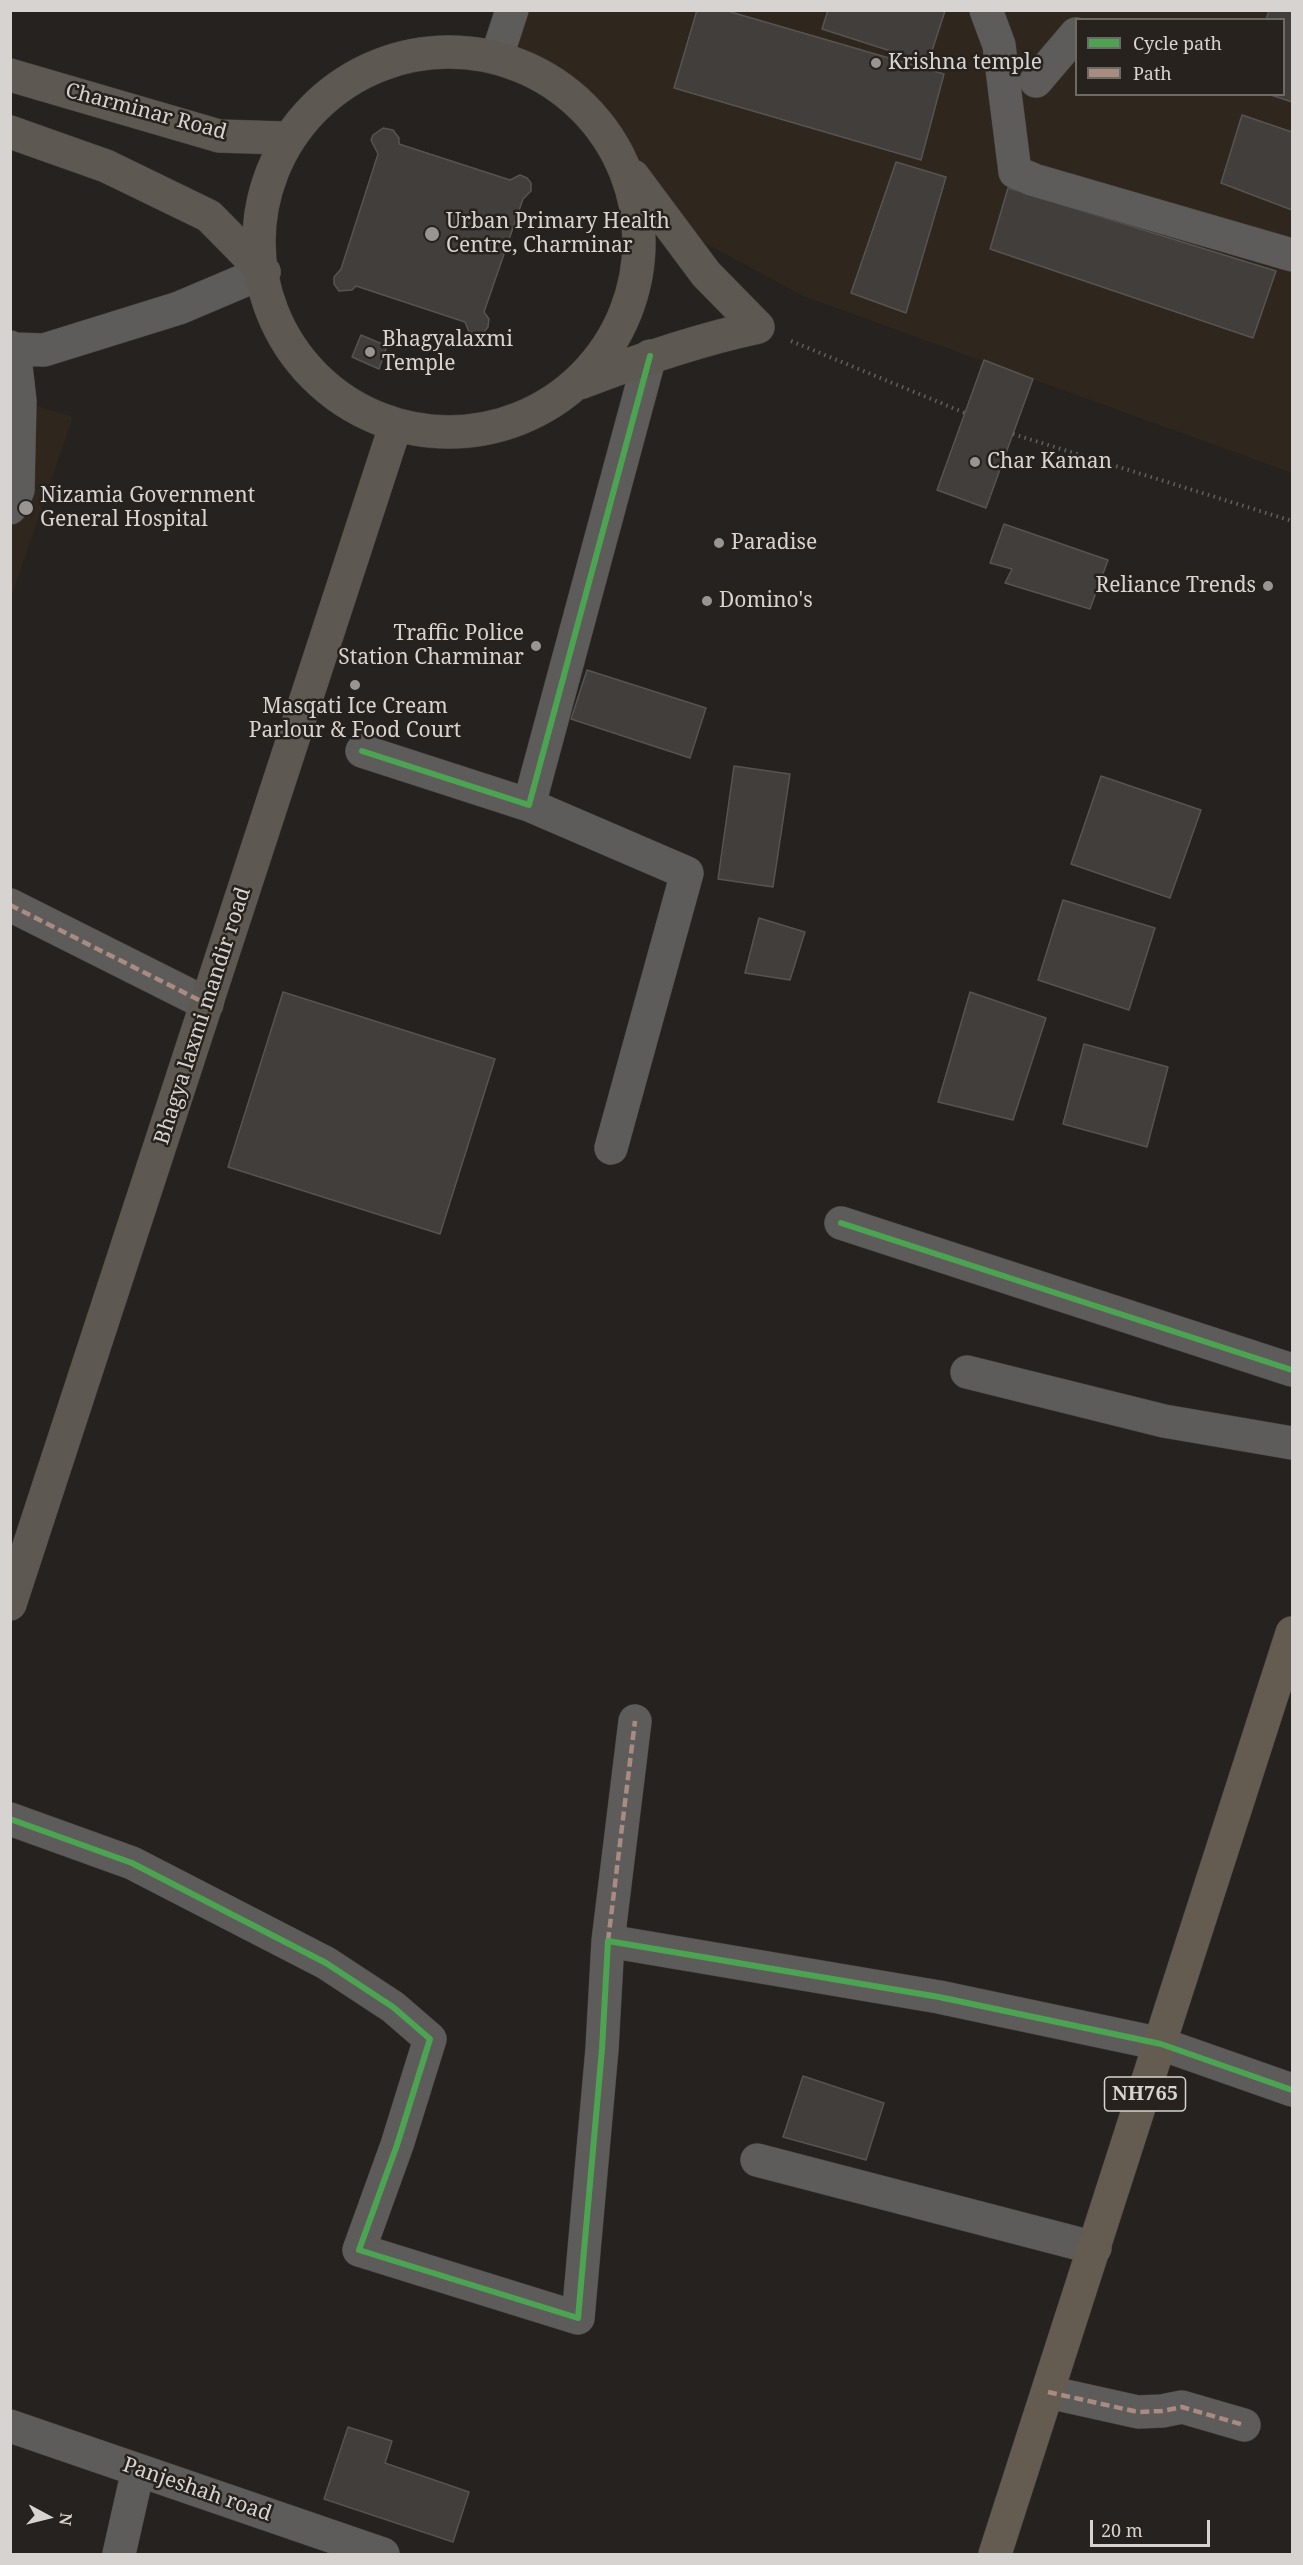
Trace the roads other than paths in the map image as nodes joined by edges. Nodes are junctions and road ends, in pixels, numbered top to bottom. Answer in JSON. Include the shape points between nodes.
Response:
{"nodes":[{"id":1,"x":512,"y":10,"type":"edge"},
{"id":2,"x":986,"y":10,"type":"edge"},
{"id":3,"x":1075,"y":36,"type":"edge"},
{"id":4,"x":497,"y":56,"type":"junction"},
{"id":5,"x":10,"y":75,"type":"edge"},
{"id":6,"x":1036,"y":81,"type":"dead end"},
{"id":7,"x":10,"y":132,"type":"edge"},
{"id":8,"x":283,"y":138,"type":"junction"},
{"id":9,"x":626,"y":168,"type":"junction"},
{"id":10,"x":1293,"y":255,"type":"edge"},
{"id":11,"x":264,"y":272,"type":"junction"},
{"id":12,"x":12,"y":348,"type":"edge"},
{"id":13,"x":650,"y":356,"type":"junction"},
{"id":14,"x":579,"y":383,"type":"junction"},
{"id":15,"x":395,"y":427,"type":"junction"},
{"id":16,"x":10,"y":508,"type":"edge"},
{"id":17,"x":362,"y":752,"type":"dead end"},
{"id":18,"x":529,"y":805,"type":"junction"},
{"id":19,"x":10,"y":905,"type":"edge"},
{"id":20,"x":207,"y":1004,"type":"junction"},
{"id":21,"x":611,"y":1148,"type":"dead end"},
{"id":22,"x":841,"y":1223,"type":"dead end"},
{"id":23,"x":1293,"y":1370,"type":"edge"},
{"id":24,"x":967,"y":1372,"type":"dead end"},
{"id":25,"x":1293,"y":1443,"type":"edge"},
{"id":26,"x":10,"y":1605,"type":"edge"},
{"id":27,"x":1293,"y":1633,"type":"edge"},
{"id":28,"x":635,"y":1721,"type":"dead end"},
{"id":29,"x":10,"y":1819,"type":"edge"},
{"id":30,"x":608,"y":1941,"type":"junction"},
{"id":31,"x":1161,"y":2044,"type":"junction"},
{"id":32,"x":1293,"y":2090,"type":"edge"},
{"id":33,"x":757,"y":2160,"type":"dead end"},
{"id":34,"x":1095,"y":2248,"type":"junction"},
{"id":35,"x":1048,"y":2392,"type":"junction"},
{"id":36,"x":1244,"y":2425,"type":"dead end"},
{"id":37,"x":10,"y":2426,"type":"edge"},
{"id":38,"x":138,"y":2470,"type":"junction"},
{"id":39,"x":342,"y":2548,"type":"edge"},
{"id":40,"x":119,"y":2554,"type":"edge"},
{"id":41,"x":383,"y":2554,"type":"edge"},
{"id":42,"x":994,"y":2554,"type":"edge"}],
"edges":[{"from":1,"to":4,"type":"street"},
{"from":2,"to":10,"type":"street","via":[[999,45],[1015,172]]},
{"from":3,"to":6,"type":"street"},
{"from":4,"to":8,"type":"main road","via":[[439,48],[373,63],[308,110]]},
{"from":4,"to":9,"type":"main road","via":[[586,106]]},
{"from":5,"to":8,"type":"main road","name":"Charminar Road","via":[[219,136]]},
{"from":7,"to":11,"type":"main road","via":[[106,166],[209,216]]},
{"from":8,"to":11,"type":"main road","via":[[256,228]]},
{"from":9,"to":13,"type":"main road","via":[[706,274],[758,327]]},
{"from":9,"to":14,"type":"main road","via":[[641,233],[638,275],[615,338]]},
{"from":11,"to":12,"type":"street","via":[[179,308],[44,350]]},
{"from":11,"to":15,"type":"main road","via":[[282,339],[336,398]]},
{"from":12,"to":16,"type":"street","via":[[20,401],[18,490]]},
{"from":13,"to":14,"type":"main road"},
{"from":13,"to":18,"type":"street"},
{"from":14,"to":15,"type":"main road","via":[[506,425],[440,435]]},
{"from":15,"to":20,"type":"main road","name":"Bhagya laxmi mandir road"},
{"from":17,"to":18,"type":"street"},
{"from":18,"to":21,"type":"street","via":[[687,873]]},
{"from":19,"to":20,"type":"street"},
{"from":20,"to":26,"type":"main road","name":"Bhagya laxmi mandir road"},
{"from":22,"to":23,"type":"street"},
{"from":24,"to":25,"type":"street","via":[[1164,1421]]},
{"from":27,"to":31,"type":"highway","number":"NH765"},
{"from":28,"to":30,"type":"street"},
{"from":29,"to":30,"type":"street","via":[[132,1863],[326,1963],[393,2007],[430,2039],[359,2250],[578,2318]]},
{"from":30,"to":31,"type":"street","via":[[939,1997]]},
{"from":31,"to":32,"type":"street"},
{"from":31,"to":34,"type":"highway","number":"NH765"},
{"from":33,"to":34,"type":"street"},
{"from":34,"to":35,"type":"highway","number":"NH765"},
{"from":35,"to":36,"type":"street","via":[[1138,2412],[1182,2407]]},
{"from":35,"to":42,"type":"highway","number":"NH765"},
{"from":37,"to":38,"type":"street","name":"Panjeshah road"},
{"from":38,"to":39,"type":"street","name":"Panjeshah road"},
{"from":38,"to":40,"type":"street"},
{"from":39,"to":41,"type":"street","name":"Panjeshah road"}]}
